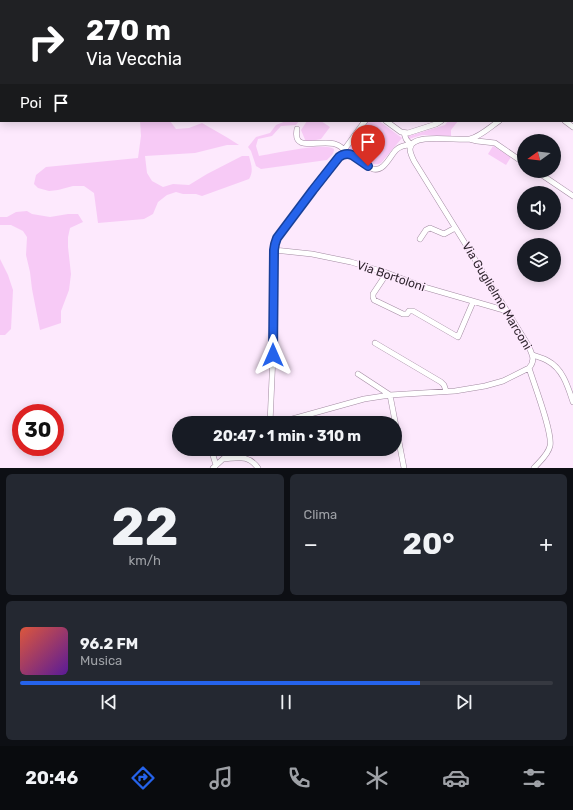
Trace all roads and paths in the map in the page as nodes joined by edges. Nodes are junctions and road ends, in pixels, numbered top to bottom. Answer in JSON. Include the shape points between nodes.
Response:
{"nodes":[{"id":1,"x":364,"y":122,"type":"edge"},
{"id":2,"x":387,"y":122,"type":"edge"},
{"id":3,"x":439,"y":122,"type":"edge"},
{"id":4,"x":497,"y":122,"type":"edge"},
{"id":5,"x":297,"y":129,"type":"dead end"},
{"id":6,"x":404,"y":133,"type":"junction"},
{"id":7,"x":469,"y":139,"type":"junction"},
{"id":8,"x":411,"y":145,"type":"junction"},
{"id":9,"x":345,"y":152,"type":"junction"},
{"id":10,"x":517,"y":158,"type":"edge"},
{"id":11,"x":546,"y":178,"type":"edge"},
{"id":12,"x":573,"y":196,"type":"edge"},
{"id":13,"x":455,"y":228,"type":"junction"},
{"id":14,"x":420,"y":239,"type":"dead end"},
{"id":15,"x":274,"y":250,"type":"junction"},
{"id":16,"x":387,"y":273,"type":"junction"},
{"id":17,"x":473,"y":302,"type":"junction"},
{"id":18,"x":507,"y":311,"type":"junction"},
{"id":19,"x":375,"y":343,"type":"dead end"},
{"id":20,"x":533,"y":355,"type":"junction"},
{"id":21,"x":529,"y":368,"type":"junction"},
{"id":22,"x":358,"y":374,"type":"dead end"},
{"id":23,"x":446,"y":391,"type":"junction"},
{"id":24,"x":390,"y":395,"type":"junction"},
{"id":25,"x":573,"y":402,"type":"edge"},
{"id":26,"x":270,"y":416,"type":"edge"},
{"id":27,"x":302,"y":416,"type":"edge"},
{"id":28,"x":212,"y":456,"type":"edge"},
{"id":29,"x":226,"y":456,"type":"edge"},
{"id":30,"x":223,"y":459,"type":"junction"},
{"id":31,"x":214,"y":467,"type":"edge"},
{"id":32,"x":258,"y":468,"type":"edge"},
{"id":33,"x":404,"y":468,"type":"edge"},
{"id":34,"x":534,"y":468,"type":"edge"}],
"edges":[{"from":1,"to":9,"type":"street"},
{"from":2,"to":6,"type":"street"},
{"from":3,"to":6,"type":"street"},
{"from":4,"to":7,"type":"street"},
{"from":5,"to":9,"type":"street","via":[[297,138],[304,144],[332,143]]},
{"from":6,"to":8,"type":"street","name":"Via Guglielmo Marconi"},
{"from":7,"to":8,"type":"street","via":[[423,139]]},
{"from":7,"to":10,"type":"street","via":[[495,143]]},
{"from":8,"to":9,"type":"street","via":[[397,150],[377,169],[367,166]]},
{"from":8,"to":13,"type":"street","name":"Via Guglielmo Marconi","via":[[414,161]]},
{"from":9,"to":15,"type":"street","via":[[335,161],[281,232]]},
{"from":11,"to":12,"type":"street"},
{"from":13,"to":14,"type":"street","via":[[446,234],[430,228]]},
{"from":13,"to":18,"type":"street","name":"Via Guglielmo Marconi"},
{"from":15,"to":16,"type":"street","name":"Via Bortoloni","via":[[312,254]]},
{"from":15,"to":26,"type":"street"},
{"from":16,"to":17,"type":"street","name":"Via Bortoloni"},
{"from":16,"to":17,"type":"street","via":[[373,294],[374,300],[403,314],[413,311],[458,337]]},
{"from":17,"to":18,"type":"street","name":"Via Bortoloni"},
{"from":18,"to":20,"type":"street","name":"Via Guglielmo Marconi"},
{"from":19,"to":23,"type":"street","via":[[441,382]]},
{"from":20,"to":21,"type":"street","name":"Via Guglielmo Marconi"},
{"from":20,"to":25,"type":"street","via":[[557,367]]},
{"from":21,"to":23,"type":"street","name":"Via Guglielmo Marconi","via":[[494,384]]},
{"from":21,"to":34,"type":"street","via":[[550,441],[547,453]]},
{"from":22,"to":24,"type":"street"},
{"from":23,"to":24,"type":"street","name":"Via Guglielmo Marconi"},
{"from":24,"to":27,"type":"street","name":"Via Guglielmo Marconi","via":[[353,401]]},
{"from":24,"to":33,"type":"street"},
{"from":28,"to":31,"type":"street"},
{"from":29,"to":30,"type":"street"},
{"from":30,"to":31,"type":"street"},
{"from":30,"to":32,"type":"street","via":[[248,459]]}]}
